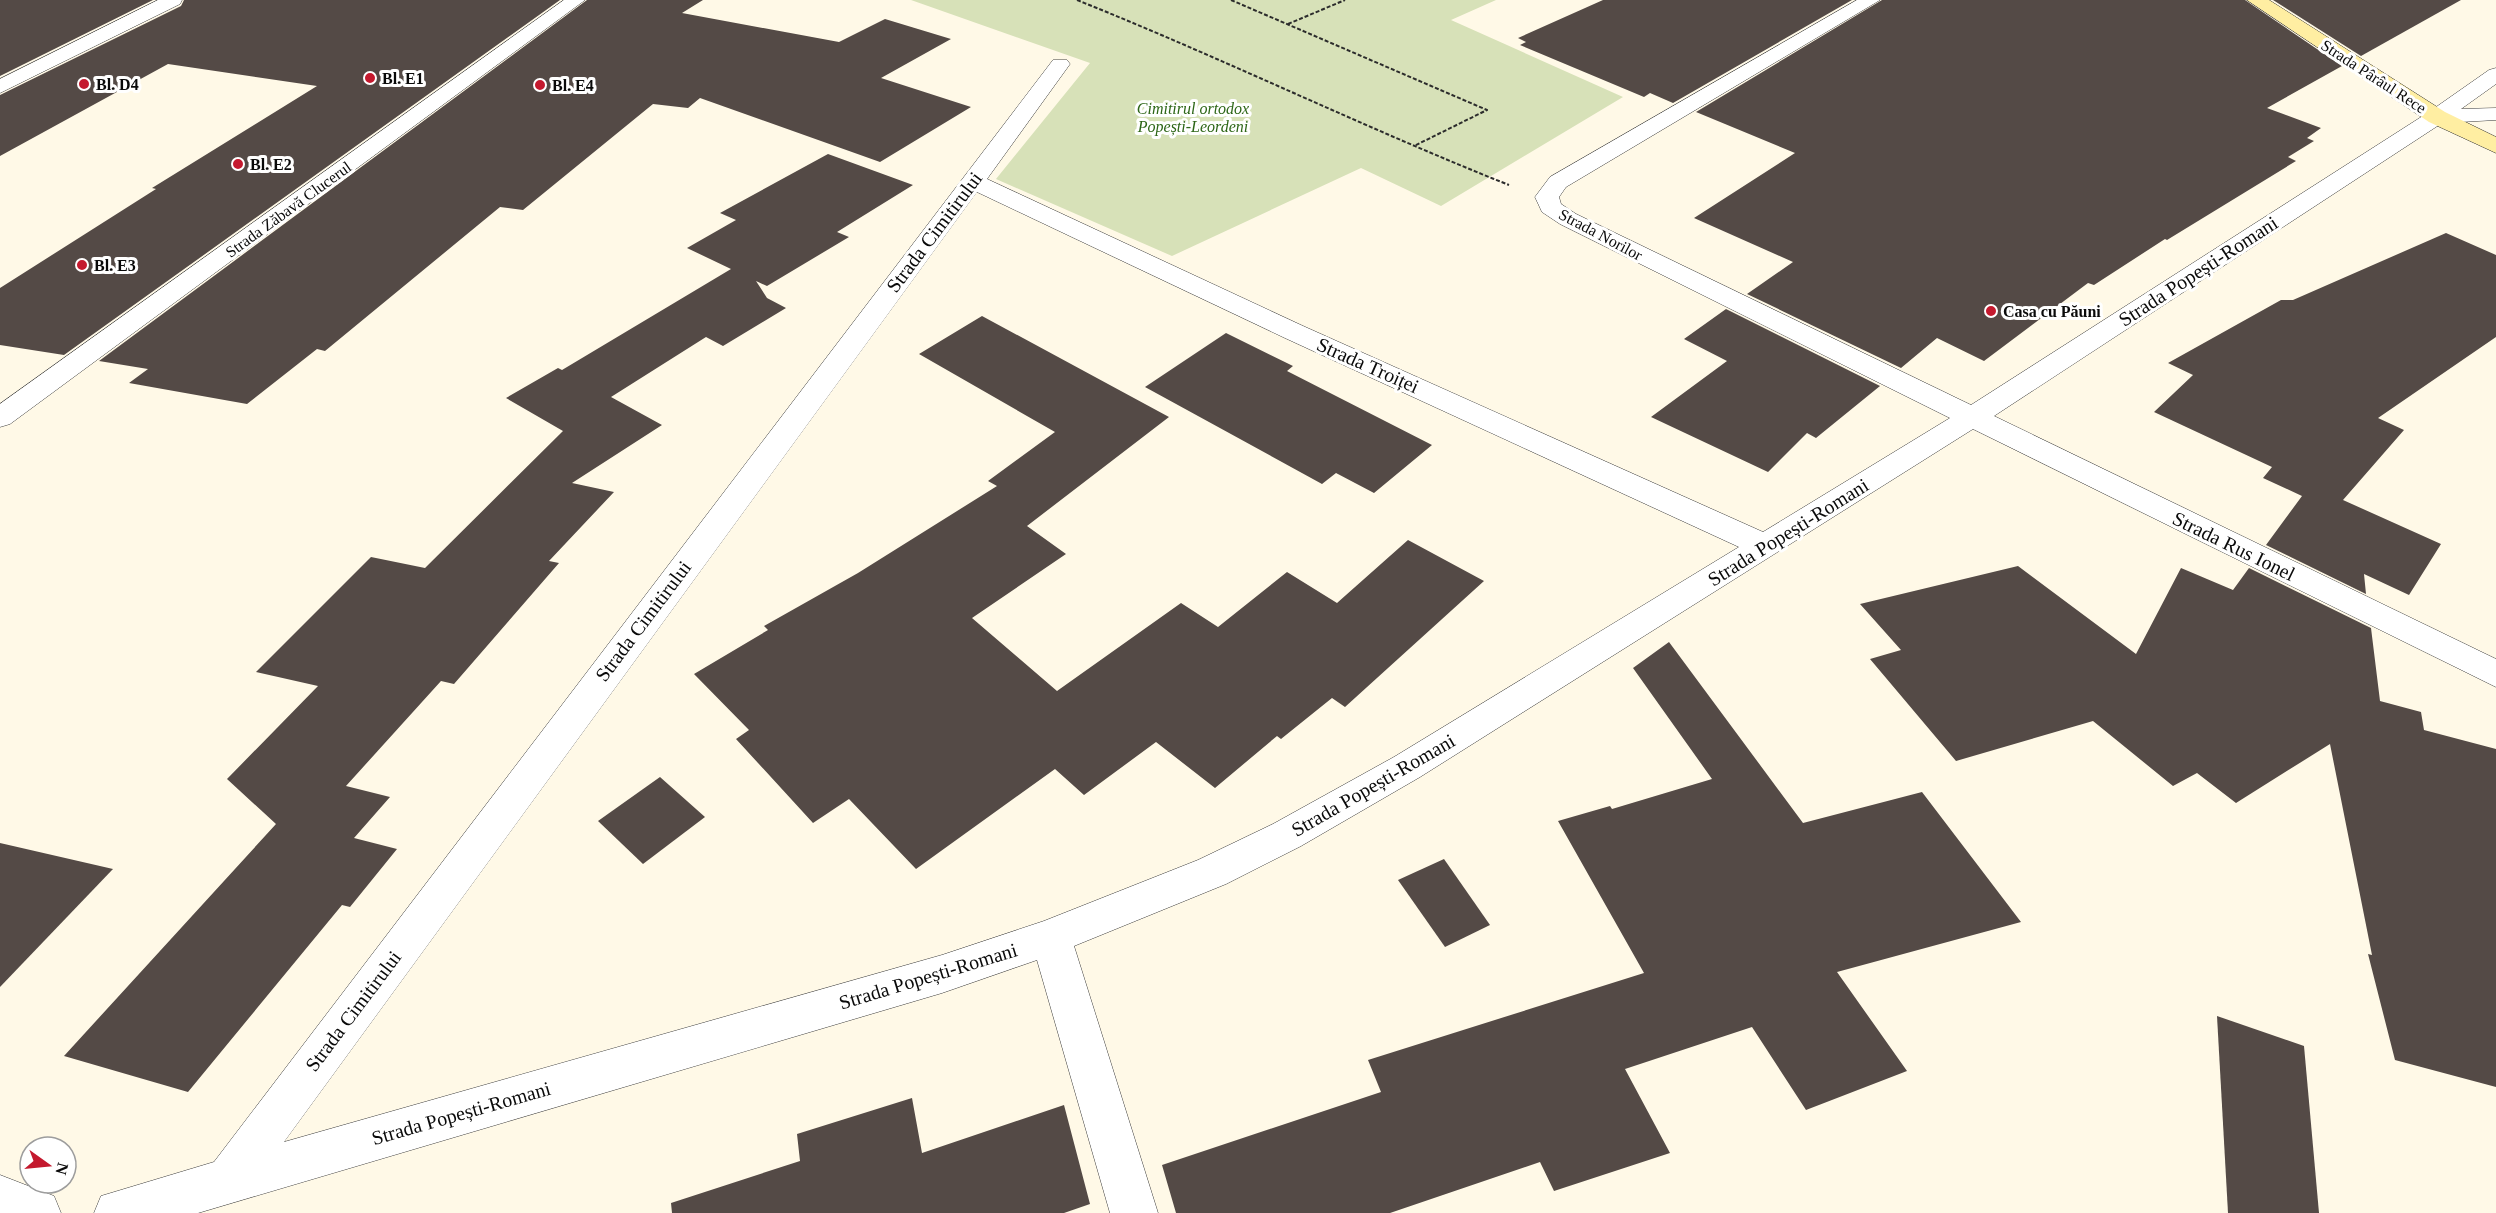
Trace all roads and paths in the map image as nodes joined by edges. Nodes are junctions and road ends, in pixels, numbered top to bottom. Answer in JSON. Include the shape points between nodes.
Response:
{"nodes":[{"id":1,"x":173,"y":0,"type":"edge"},
{"id":2,"x":576,"y":0,"type":"edge"},
{"id":3,"x":1077,"y":0,"type":"edge"},
{"id":4,"x":1231,"y":0,"type":"edge"},
{"id":5,"x":1346,"y":0,"type":"edge"},
{"id":6,"x":1871,"y":0,"type":"edge"},
{"id":7,"x":2256,"y":0,"type":"edge"},
{"id":8,"x":1287,"y":24,"type":"junction"},
{"id":9,"x":1060,"y":64,"type":"dead end"},
{"id":10,"x":2496,"y":74,"type":"edge"},
{"id":11,"x":0,"y":87,"type":"edge"},
{"id":12,"x":2496,"y":114,"type":"edge"},
{"id":13,"x":2437,"y":117,"type":"junction"},
{"id":14,"x":2496,"y":146,"type":"edge"},
{"id":15,"x":1413,"y":147,"type":"junction"},
{"id":16,"x":973,"y":181,"type":"junction"},
{"id":17,"x":1547,"y":197,"type":"junction"},
{"id":18,"x":0,"y":418,"type":"edge"},
{"id":19,"x":1971,"y":418,"type":"junction"},
{"id":20,"x":1766,"y":546,"type":"junction"},
{"id":21,"x":2496,"y":674,"type":"edge"},
{"id":22,"x":1051,"y":937,"type":"junction"},
{"id":23,"x":229,"y":1180,"type":"junction"},
{"id":24,"x":0,"y":1198,"type":"edge"},
{"id":25,"x":37,"y":1213,"type":"edge"},
{"id":26,"x":118,"y":1213,"type":"edge"},
{"id":27,"x":1134,"y":1213,"type":"edge"}],
"edges":[{"from":1,"to":11,"type":"street"},
{"from":2,"to":18,"type":"street","name":"Strada Zăbavă Clucerul"},
{"from":3,"to":15,"type":"path","via":[[1194,47]]},
{"from":4,"to":8,"type":"path"},
{"from":5,"to":8,"type":"path"},
{"from":6,"to":17,"type":"street","name":"Strada Norilor","via":[[1558,182]]},
{"from":7,"to":13,"type":"street","name":"Strada Pârâul Rece"},
{"from":8,"to":15,"type":"path","via":[[1486,110]]},
{"from":9,"to":16,"type":"street","name":"Strada Cimitirului"},
{"from":10,"to":13,"type":"street","name":"Strada Popești-Romani"},
{"from":12,"to":13,"type":"street"},
{"from":13,"to":14,"type":"street","name":"Strada Pârâul Rece"},
{"from":13,"to":19,"type":"street","name":"Strada Popești-Romani"},
{"from":15,"to":17,"type":"path","via":[[1487,178]]},
{"from":16,"to":20,"type":"street","name":"Strada Troiței"},
{"from":16,"to":23,"type":"street","name":"Strada Cimitirului"},
{"from":17,"to":19,"type":"street","name":"Strada Norilor","via":[[1550,207],[1568,219]]},
{"from":19,"to":20,"type":"street","name":"Strada Popești-Romani"},
{"from":19,"to":21,"type":"street","name":"Strada Rus Ionel"},
{"from":20,"to":22,"type":"street","name":"Strada Popești-Romani","via":[[1407,768],[1287,835],[1212,873]]},
{"from":22,"to":23,"type":"street","name":"Strada Popești-Romani","via":[[942,974]]},
{"from":22,"to":27,"type":"street"},
{"from":23,"to":26,"type":"street","name":"Strada Popești-Romani"},
{"from":24,"to":25,"type":"street"}]}
